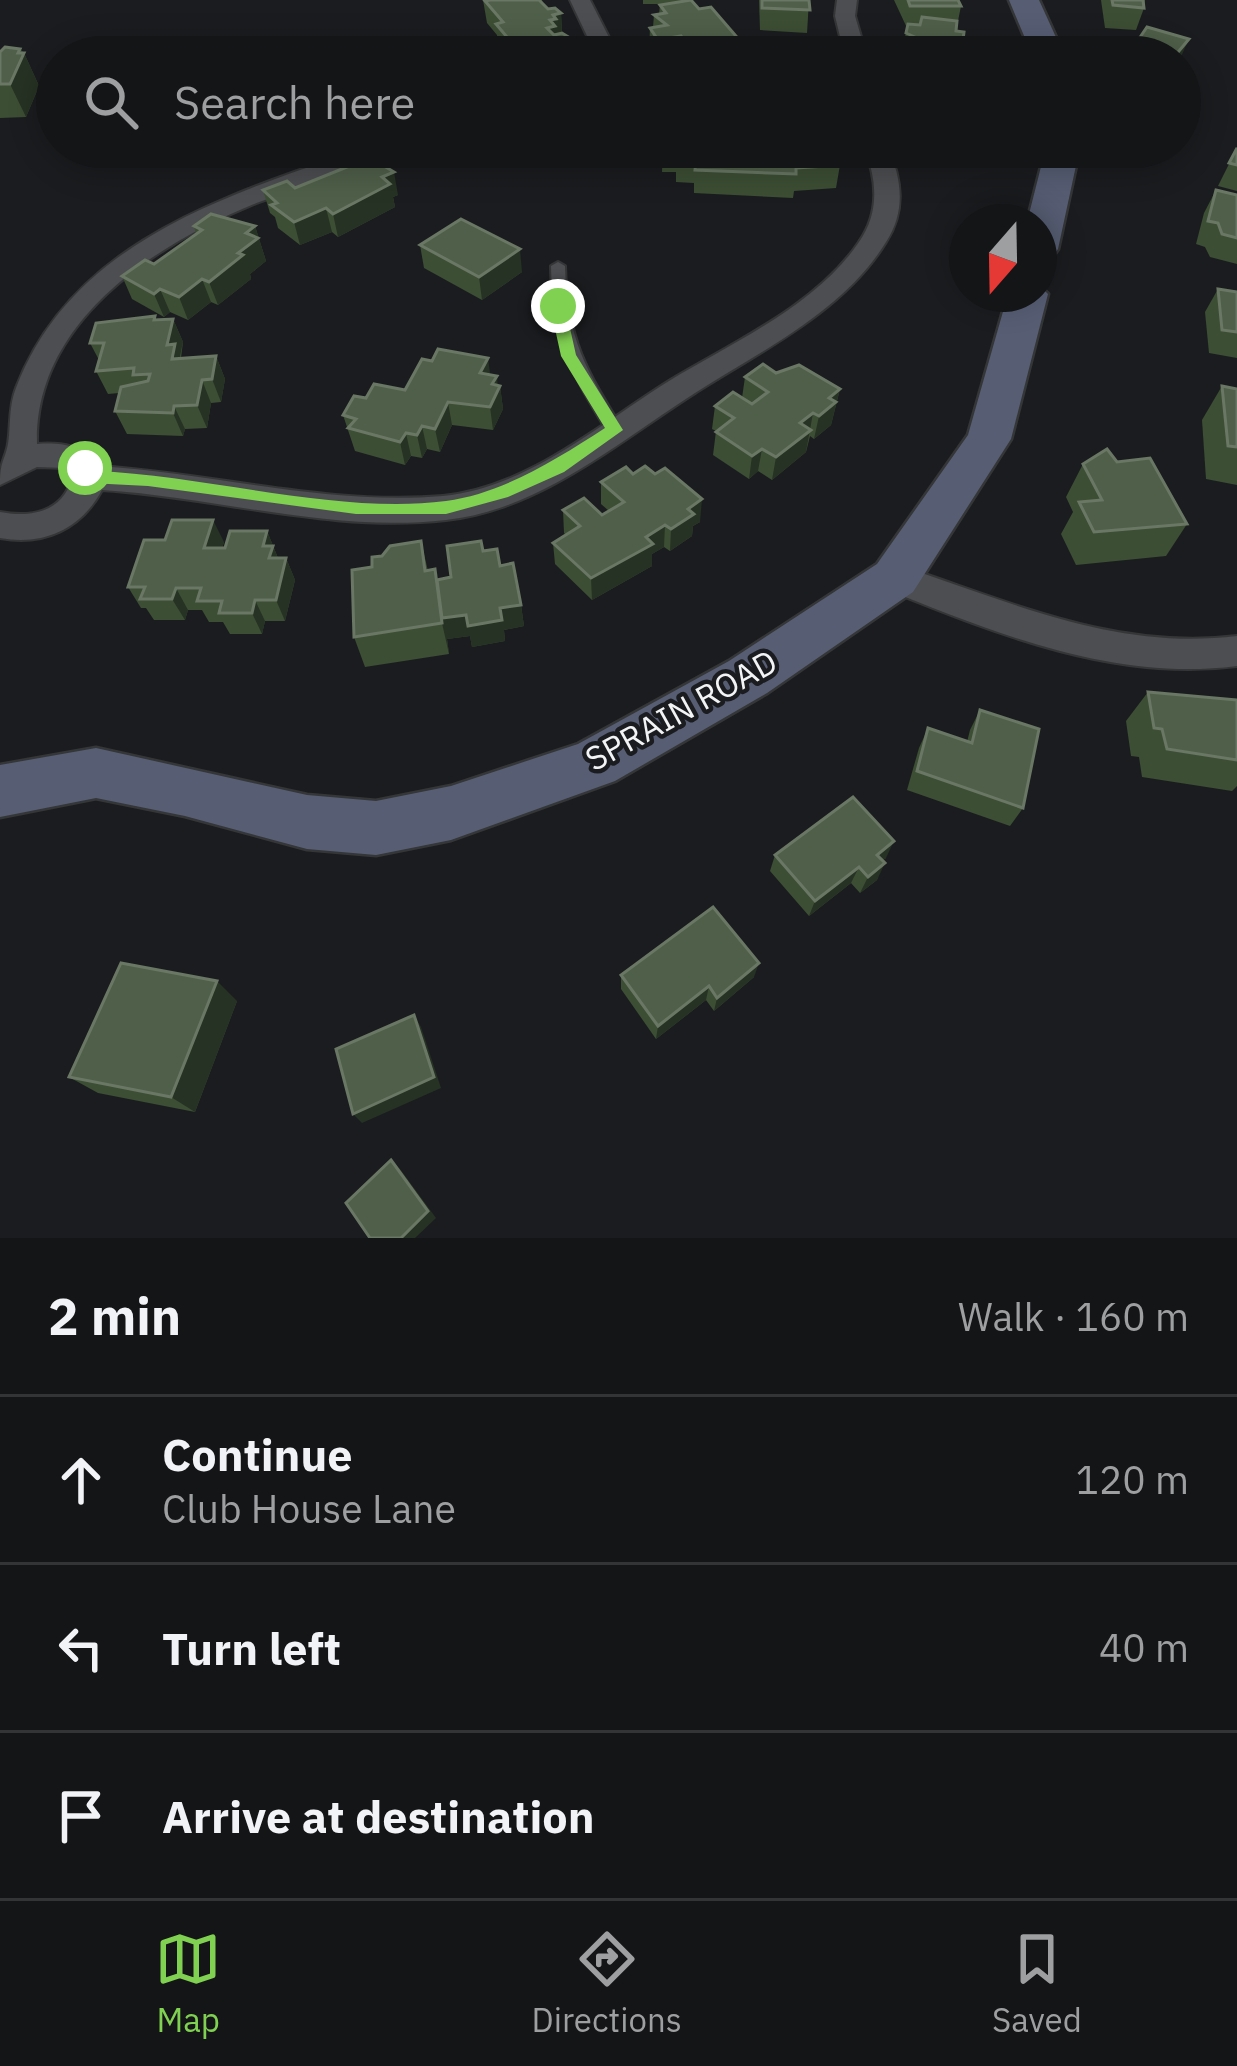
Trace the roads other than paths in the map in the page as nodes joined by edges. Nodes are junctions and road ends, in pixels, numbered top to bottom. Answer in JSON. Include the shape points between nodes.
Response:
{"nodes":[{"id":1,"x":580,"y":0,"type":"edge"},
{"id":2,"x":847,"y":0,"type":"edge"},
{"id":3,"x":1024,"y":0,"type":"edge"},
{"id":4,"x":598,"y":36,"type":"edge"},
{"id":5,"x":850,"y":36,"type":"edge"},
{"id":6,"x":1040,"y":36,"type":"edge"},
{"id":7,"x":328,"y":168,"type":"edge"},
{"id":8,"x":886,"y":168,"type":"edge"},
{"id":9,"x":1058,"y":168,"type":"edge"},
{"id":10,"x":1050,"y":204,"type":"edge"},
{"id":11,"x":558,"y":266,"type":"dead end"},
{"id":12,"x":1024,"y":312,"type":"edge"},
{"id":13,"x":615,"y":430,"type":"junction"},
{"id":14,"x":12,"y":466,"type":"edge"},
{"id":15,"x":89,"y":477,"type":"junction"},
{"id":16,"x":0,"y":525,"type":"edge"},
{"id":17,"x":895,"y":578,"type":"junction"},
{"id":18,"x":1237,"y":651,"type":"edge"},
{"id":19,"x":0,"y":791,"type":"edge"}],
"edges":[{"from":1,"to":4,"type":"street"},
{"from":2,"to":5,"type":"street"},
{"from":3,"to":6,"type":"street"},
{"from":7,"to":14,"type":"street","via":[[170,233],[100,279],[59,326],[25,396]]},
{"from":8,"to":13,"type":"street","via":[[891,201],[855,268]]},
{"from":9,"to":10,"type":"street"},
{"from":11,"to":13,"type":"lane","via":[[568,356]]},
{"from":12,"to":17,"type":"street","name":"SPRAIN ROAD","via":[[989,439]]},
{"from":13,"to":15,"type":"street","via":[[502,493],[446,508],[356,507]]},
{"from":14,"to":15,"type":"street","via":[[67,456]]},
{"from":15,"to":16,"type":"street","via":[[66,514],[30,528]]},
{"from":17,"to":18,"type":"street","via":[[1056,634],[1173,656]]},
{"from":17,"to":19,"type":"street","name":"SPRAIN ROAD","via":[[748,677],[595,764],[452,813],[376,828],[307,822],[96,773]]}]}
